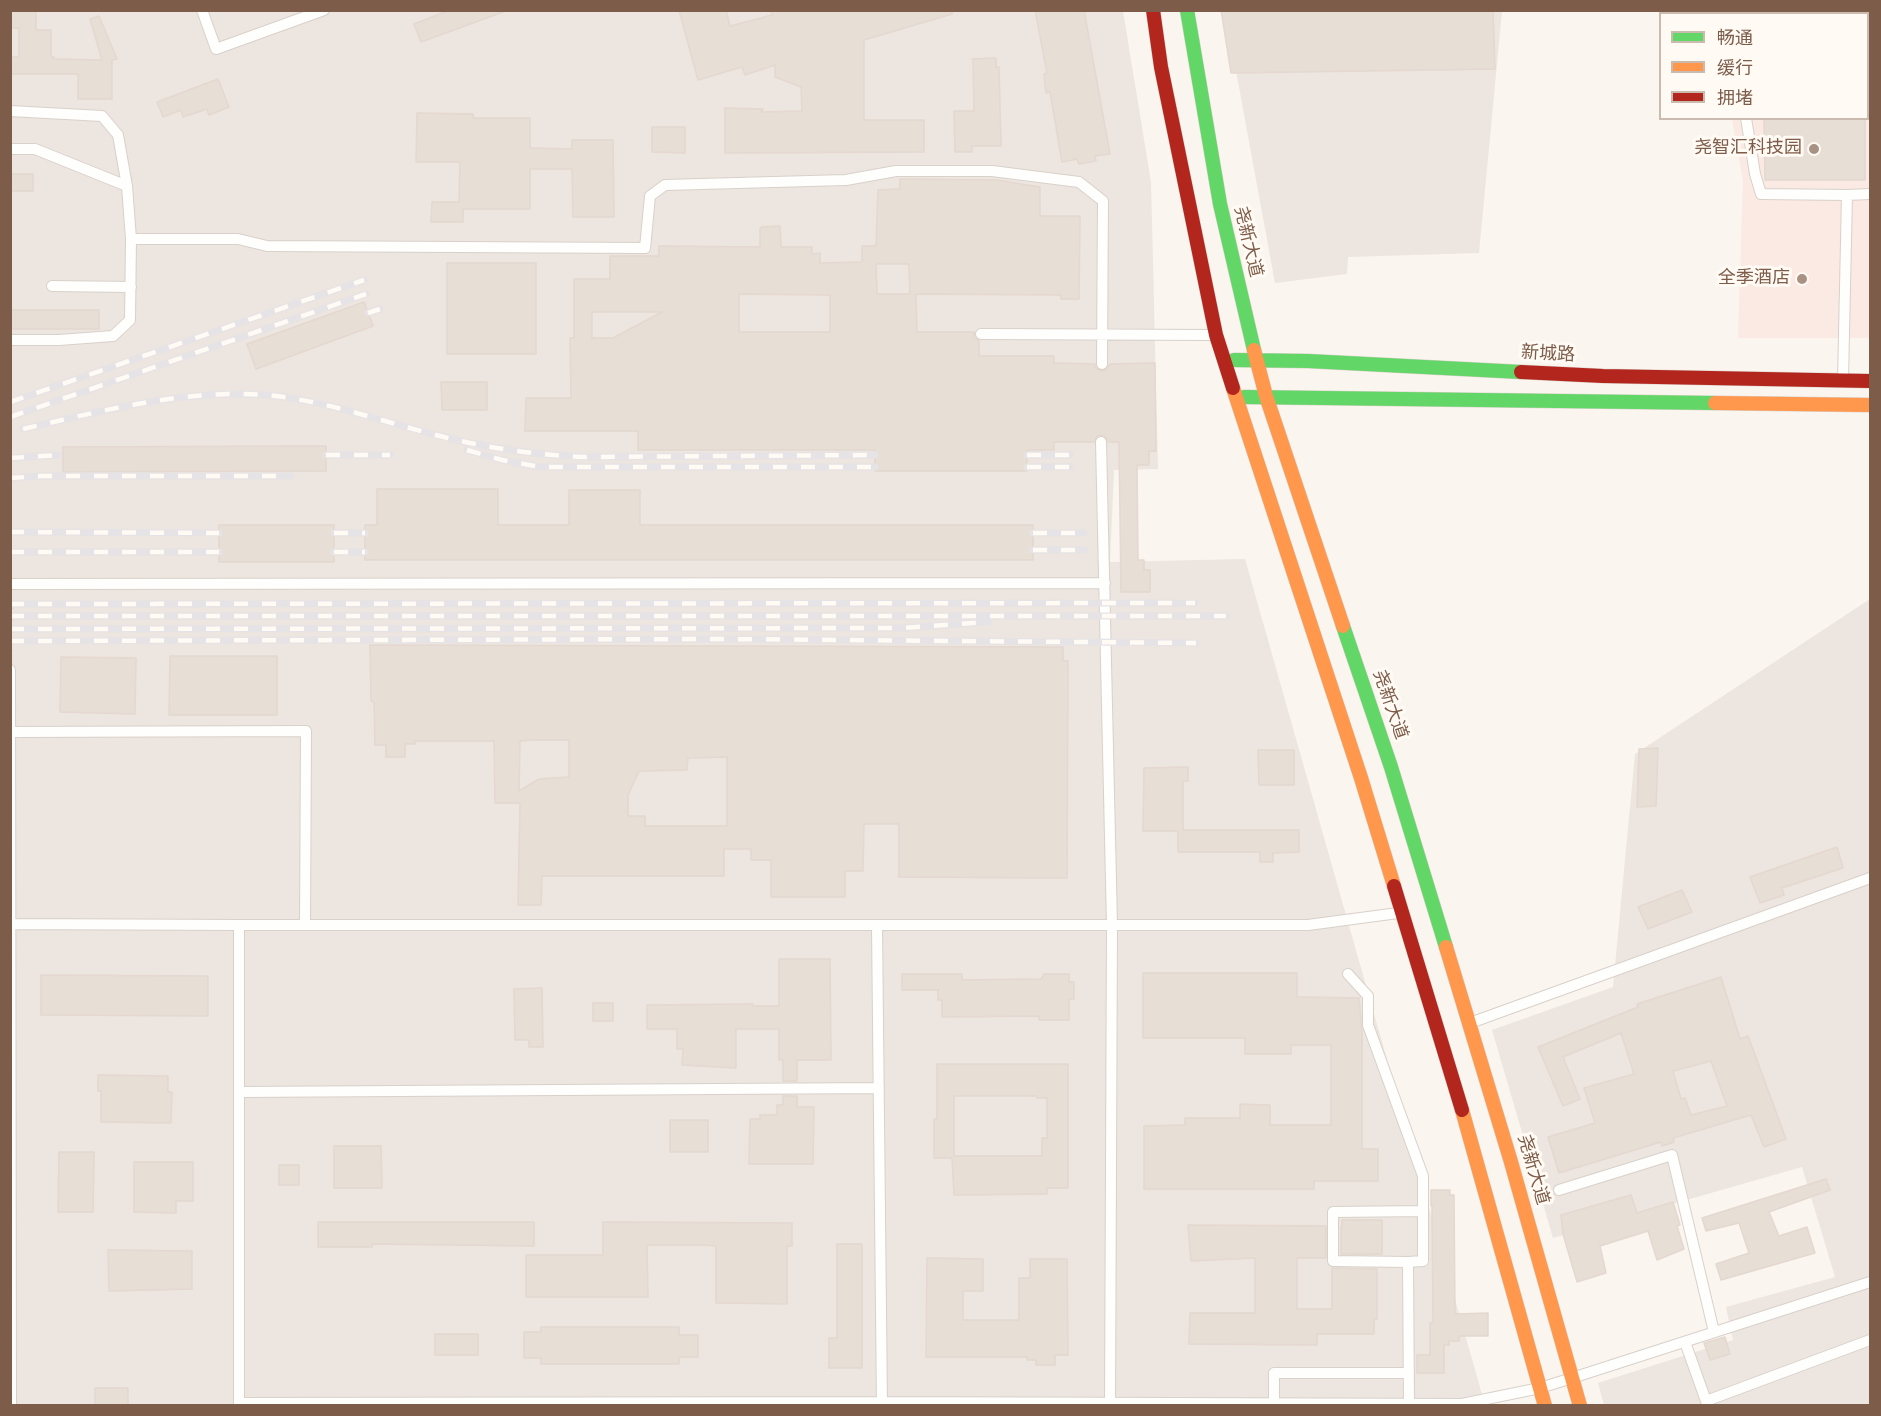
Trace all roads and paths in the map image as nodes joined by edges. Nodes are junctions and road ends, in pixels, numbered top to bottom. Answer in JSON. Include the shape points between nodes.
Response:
{"nodes":[{"id":1,"x":202,"y":10,"type":"edge"},
{"id":2,"x":324,"y":10,"type":"edge"},
{"id":3,"x":1153,"y":10,"type":"edge"},
{"id":4,"x":1187,"y":10,"type":"edge"},
{"id":5,"x":10,"y":111,"type":"edge"},
{"id":6,"x":1746,"y":120,"type":"edge"},
{"id":7,"x":10,"y":149,"type":"edge"},
{"id":8,"x":127,"y":186,"type":"junction"},
{"id":9,"x":1870,"y":194,"type":"edge"},
{"id":10,"x":1847,"y":195,"type":"junction"},
{"id":11,"x":131,"y":239,"type":"junction"},
{"id":12,"x":52,"y":286,"type":"dead end"},
{"id":13,"x":131,"y":287,"type":"junction"},
{"id":14,"x":981,"y":334,"type":"dead end"},
{"id":15,"x":1102,"y":335,"type":"junction"},
{"id":16,"x":1216,"y":336,"type":"junction"},
{"id":17,"x":10,"y":340,"type":"edge"},
{"id":18,"x":1224,"y":359,"type":"junction"},
{"id":19,"x":1256,"y":360,"type":"junction"},
{"id":20,"x":1102,"y":364,"type":"dead end"},
{"id":21,"x":1843,"y":381,"type":"junction"},
{"id":22,"x":1870,"y":381,"type":"edge"},
{"id":23,"x":1266,"y":396,"type":"junction"},
{"id":24,"x":1236,"y":397,"type":"junction"},
{"id":25,"x":1870,"y":405,"type":"edge"},
{"id":26,"x":1101,"y":442,"type":"dead end"},
{"id":27,"x":1105,"y":583,"type":"junction"},
{"id":28,"x":12,"y":584,"type":"edge"},
{"id":29,"x":11,"y":670,"type":"edge"},
{"id":30,"x":11,"y":732,"type":"edge"},
{"id":31,"x":1869,"y":882,"type":"edge"},
{"id":32,"x":1402,"y":912,"type":"junction"},
{"id":33,"x":11,"y":924,"type":"edge"},
{"id":34,"x":239,"y":925,"type":"junction"},
{"id":35,"x":305,"y":925,"type":"junction"},
{"id":36,"x":1112,"y":925,"type":"junction"},
{"id":37,"x":877,"y":926,"type":"junction"},
{"id":38,"x":1348,"y":974,"type":"dead end"},
{"id":39,"x":1469,"y":1023,"type":"junction"},
{"id":40,"x":879,"y":1088,"type":"junction"},
{"id":41,"x":239,"y":1092,"type":"junction"},
{"id":42,"x":1559,"y":1190,"type":"dead end"},
{"id":43,"x":1423,"y":1211,"type":"junction"},
{"id":44,"x":1408,"y":1262,"type":"junction"},
{"id":45,"x":1870,"y":1282,"type":"edge"},
{"id":46,"x":1714,"y":1332,"type":"junction"},
{"id":47,"x":1870,"y":1340,"type":"edge"},
{"id":48,"x":1685,"y":1342,"type":"junction"},
{"id":49,"x":1409,"y":1374,"type":"junction"},
{"id":50,"x":1572,"y":1378,"type":"junction"},
{"id":51,"x":1540,"y":1388,"type":"junction"},
{"id":52,"x":882,"y":1404,"type":"edge"},
{"id":53,"x":1110,"y":1404,"type":"edge"},
{"id":54,"x":1274,"y":1404,"type":"junction"},
{"id":55,"x":239,"y":1405,"type":"edge"},
{"id":56,"x":1409,"y":1405,"type":"edge"},
{"id":57,"x":11,"y":1406,"type":"edge"},
{"id":58,"x":1545,"y":1406,"type":"edge"},
{"id":59,"x":1580,"y":1406,"type":"edge"}],
"edges":[{"from":1,"to":2,"type":"lane","via":[[216,49]]},
{"from":3,"to":16,"type":"main road"},
{"from":4,"to":19,"type":"main road","name":"尧新大道","via":[[1222,214]]},
{"from":5,"to":8,"type":"lane","via":[[102,116],[118,135]]},
{"from":6,"to":10,"type":"lane","via":[[1761,194]]},
{"from":7,"to":8,"type":"lane","via":[[35,149]]},
{"from":8,"to":11,"type":"lane"},
{"from":9,"to":10,"type":"lane"},
{"from":10,"to":21,"type":"lane"},
{"from":11,"to":13,"type":"lane"},
{"from":11,"to":15,"type":"lane","via":[[238,239],[267,246],[645,248],[650,196],[665,185],[846,180],[896,171],[992,171],[1079,182],[1102,201]]},
{"from":12,"to":13,"type":"lane"},
{"from":13,"to":17,"type":"lane","via":[[130,320],[113,336]]},
{"from":14,"to":15,"type":"lane"},
{"from":15,"to":16,"type":"lane"},
{"from":15,"to":20,"type":"lane"},
{"from":16,"to":18,"type":"main road"},
{"from":18,"to":19,"type":"main road","name":"新城路"},
{"from":18,"to":24,"type":"main road"},
{"from":19,"to":21,"type":"main road","name":"新城路","via":[[1603,376]]},
{"from":19,"to":23,"type":"main road","name":"尧新大道"},
{"from":21,"to":22,"type":"main road","name":"新城路"},
{"from":23,"to":24,"type":"main road"},
{"from":23,"to":25,"type":"main road"},
{"from":23,"to":39,"type":"main road","name":"尧新大道","via":[[1391,767]]},
{"from":24,"to":32,"type":"main road"},
{"from":26,"to":27,"type":"lane"},
{"from":27,"to":28,"type":"lane"},
{"from":27,"to":36,"type":"lane"},
{"from":28,"to":29,"type":"path"},
{"from":29,"to":30,"type":"lane"},
{"from":30,"to":33,"type":"lane"},
{"from":30,"to":35,"type":"lane","via":[[306,731]]},
{"from":31,"to":39,"type":"lane"},
{"from":32,"to":36,"type":"lane","via":[[1308,925]]},
{"from":32,"to":51,"type":"main road"},
{"from":33,"to":34,"type":"lane"},
{"from":33,"to":57,"type":"lane"},
{"from":34,"to":35,"type":"lane"},
{"from":34,"to":41,"type":"lane"},
{"from":35,"to":37,"type":"lane"},
{"from":36,"to":37,"type":"lane"},
{"from":36,"to":53,"type":"lane"},
{"from":37,"to":40,"type":"lane"},
{"from":38,"to":43,"type":"lane","via":[[1368,996],[1368,1025],[1423,1176]]},
{"from":39,"to":50,"type":"main road","name":"尧新大道"},
{"from":40,"to":41,"type":"lane"},
{"from":40,"to":52,"type":"lane"},
{"from":41,"to":55,"type":"lane"},
{"from":42,"to":46,"type":"lane","via":[[1672,1155]]},
{"from":43,"to":44,"type":"lane","via":[[1423,1261]]},
{"from":43,"to":44,"type":"lane","via":[[1333,1212],[1333,1261]]},
{"from":44,"to":49,"type":"lane"},
{"from":45,"to":46,"type":"lane"},
{"from":46,"to":48,"type":"lane"},
{"from":47,"to":48,"type":"lane","via":[[1706,1401]]},
{"from":48,"to":50,"type":"lane"},
{"from":49,"to":54,"type":"lane","via":[[1274,1373]]},
{"from":49,"to":56,"type":"lane"},
{"from":50,"to":51,"type":"lane"},
{"from":50,"to":59,"type":"main road","name":"尧新大道"},
{"from":51,"to":56,"type":"lane","via":[[1462,1404]]},
{"from":51,"to":58,"type":"main road"},
{"from":52,"to":53,"type":"lane"},
{"from":52,"to":55,"type":"lane"},
{"from":53,"to":54,"type":"lane"},
{"from":54,"to":56,"type":"lane"}]}
